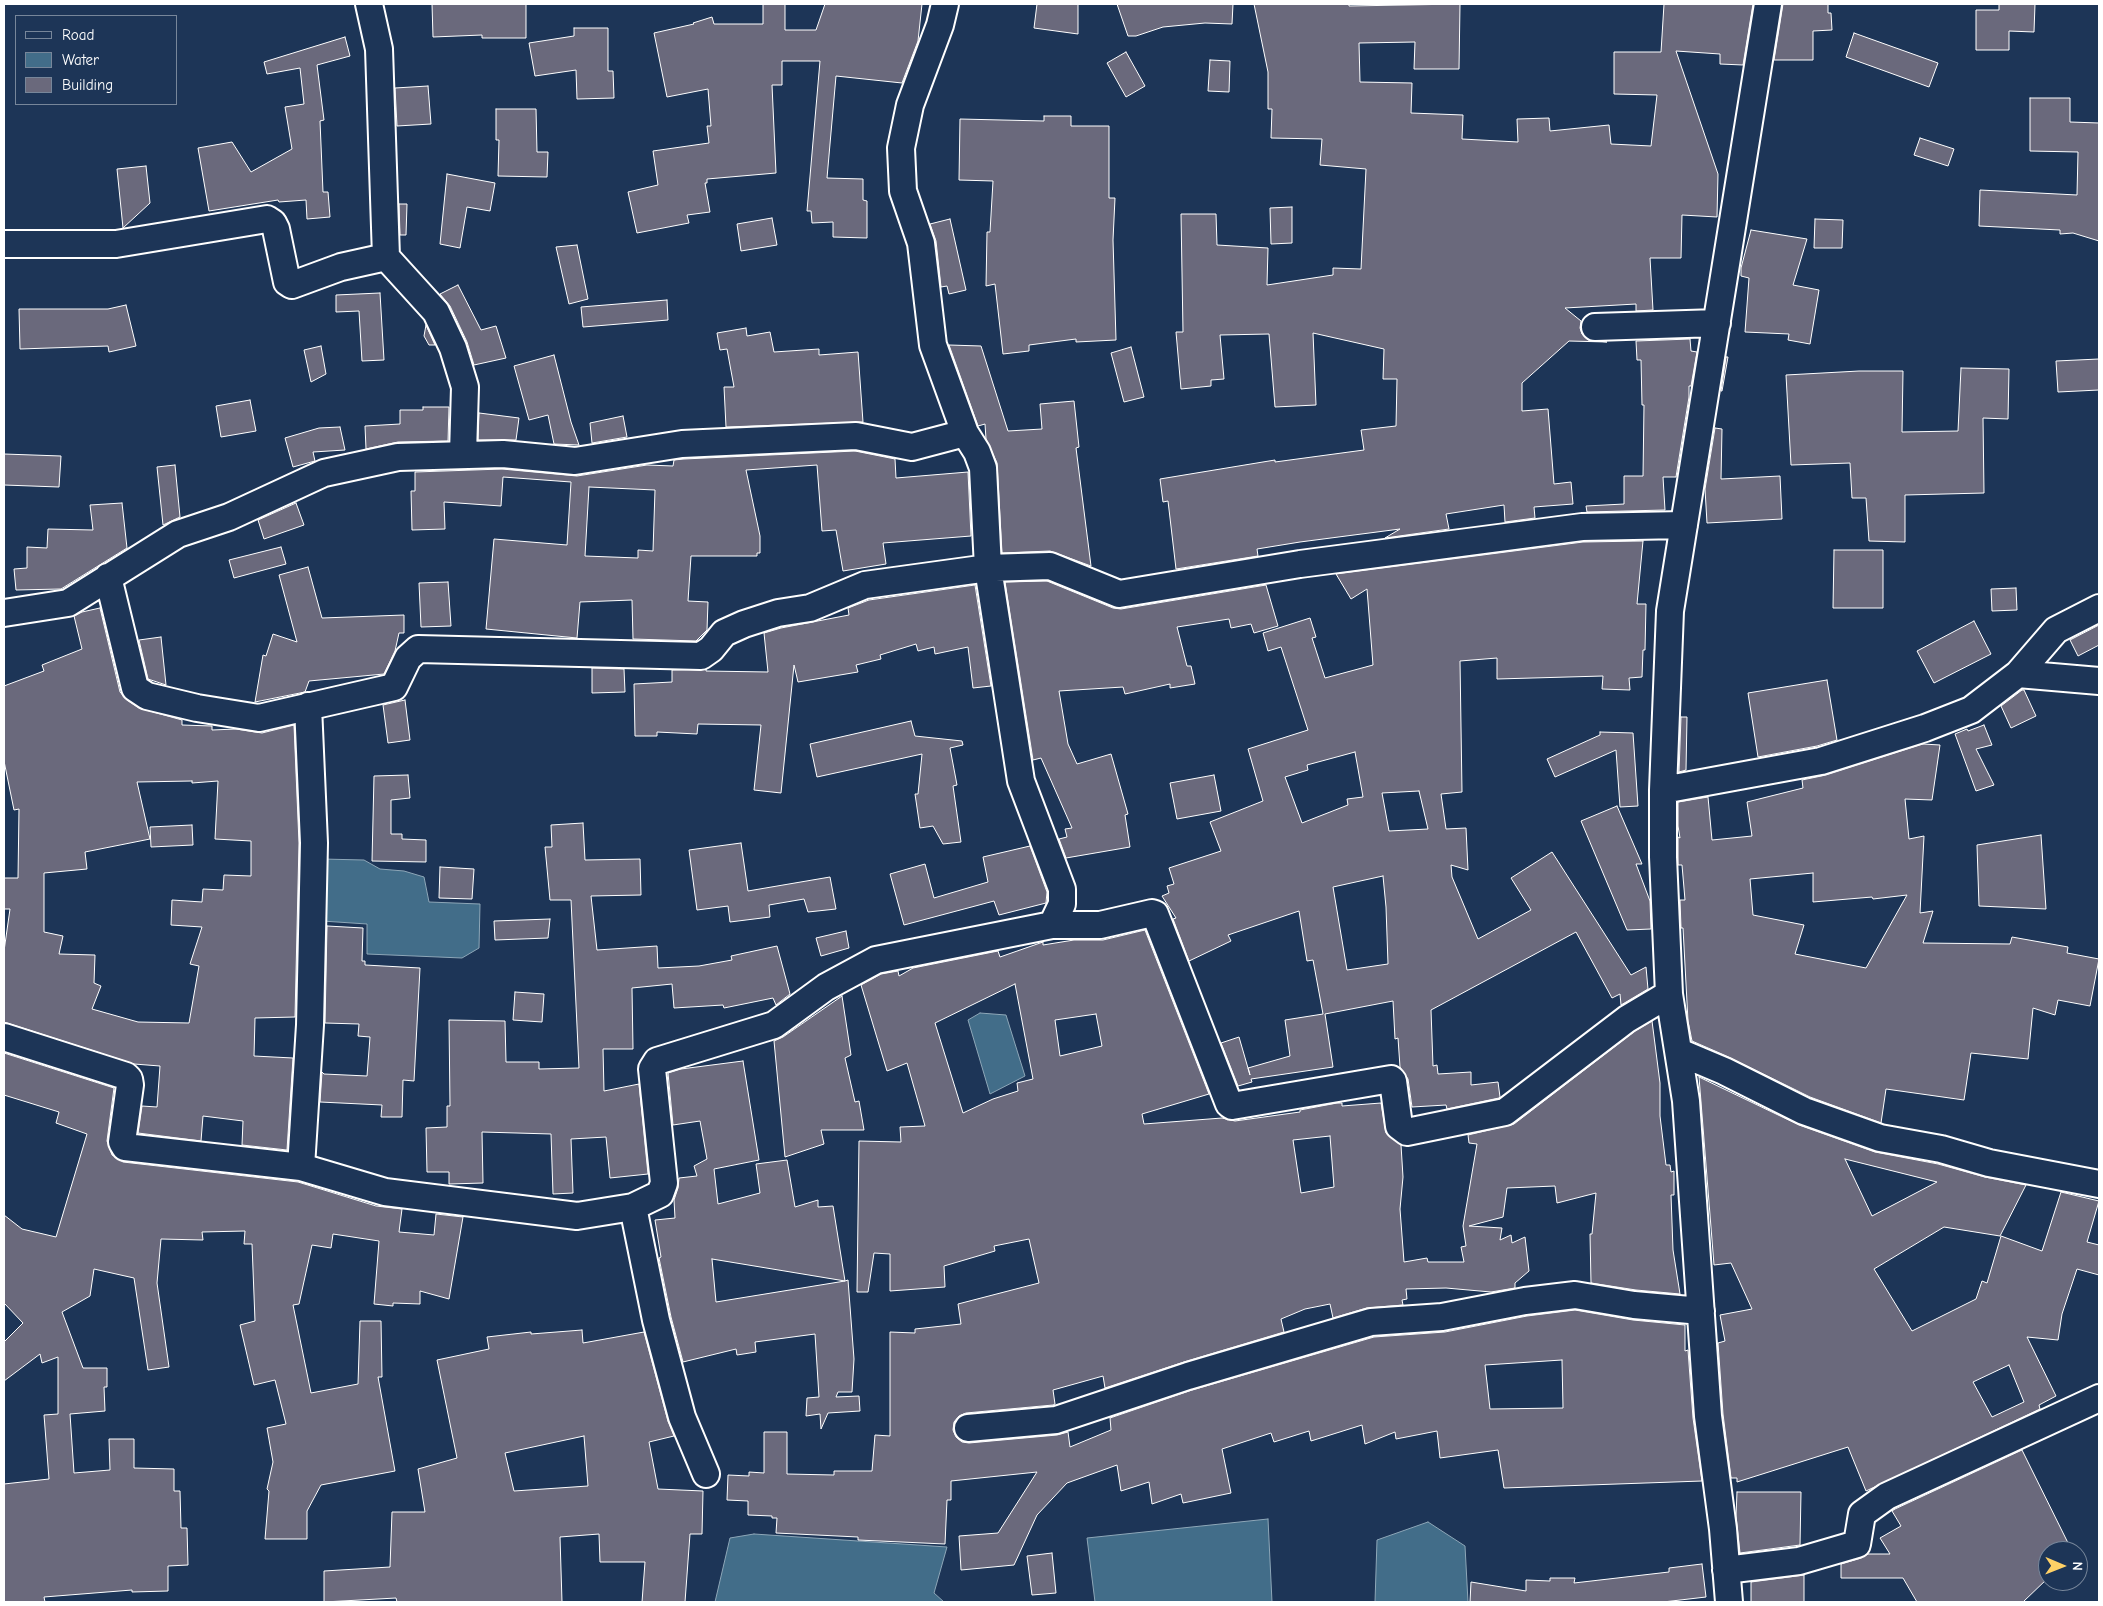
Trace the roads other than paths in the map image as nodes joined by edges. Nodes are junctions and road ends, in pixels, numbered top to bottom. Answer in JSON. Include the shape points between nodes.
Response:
{"nodes":[{"id":1,"x":369,"y":4,"type":"edge"},
{"id":2,"x":945,"y":4,"type":"edge"},
{"id":3,"x":1768,"y":4,"type":"edge"},
{"id":4,"x":4,"y":244,"type":"edge"},
{"id":5,"x":386,"y":257,"type":"junction"},
{"id":6,"x":1716,"y":323,"type":"junction"},
{"id":7,"x":1594,"y":327,"type":"dead end"},
{"id":8,"x":965,"y":433,"type":"junction"},
{"id":9,"x":463,"y":454,"type":"junction"},
{"id":10,"x":1684,"y":525,"type":"junction"},
{"id":11,"x":988,"y":568,"type":"junction"},
{"id":12,"x":108,"y":577,"type":"junction"},
{"id":13,"x":2099,"y":608,"type":"edge"},
{"id":14,"x":4,"y":613,"type":"edge"},
{"id":15,"x":2018,"y":674,"type":"junction"},
{"id":16,"x":2099,"y":681,"type":"edge"},
{"id":17,"x":308,"y":706,"type":"junction"},
{"id":18,"x":1663,"y":790,"type":"junction"},
{"id":19,"x":1052,"y":925,"type":"junction"},
{"id":20,"x":1669,"y":994,"type":"junction"},
{"id":21,"x":4,"y":1037,"type":"edge"},
{"id":22,"x":1678,"y":1052,"type":"junction"},
{"id":23,"x":301,"y":1167,"type":"junction"},
{"id":24,"x":2099,"y":1184,"type":"edge"},
{"id":25,"x":633,"y":1208,"type":"junction"},
{"id":26,"x":1701,"y":1311,"type":"junction"},
{"id":27,"x":2099,"y":1398,"type":"edge"},
{"id":28,"x":968,"y":1428,"type":"dead end"},
{"id":29,"x":706,"y":1474,"type":"dead end"},
{"id":30,"x":1726,"y":1570,"type":"junction"},
{"id":31,"x":1729,"y":1602,"type":"edge"}],
"edges":[{"from":1,"to":5,"type":"street","via":[[379,50]]},
{"from":2,"to":8,"type":"street","via":[[910,105],[901,148],[903,192],[921,243],[933,345]]},
{"from":3,"to":6,"type":"street"},
{"from":4,"to":5,"type":"street","via":[[116,244],[268,219],[276,229],[288,282],[292,285],[341,267]]},
{"from":5,"to":9,"type":"street","via":[[436,312],[453,348],[465,388]]},
{"from":6,"to":7,"type":"street"},
{"from":6,"to":10,"type":"street"},
{"from":8,"to":9,"type":"street","via":[[912,447],[856,436],[682,444],[575,461]]},
{"from":8,"to":11,"type":"street","via":[[983,468]]},
{"from":9,"to":12,"type":"street","via":[[398,457],[324,473],[229,517],[178,534]]},
{"from":10,"to":11,"type":"street","via":[[1582,527],[1300,564],[1119,594],[1050,566]]},
{"from":10,"to":18,"type":"street","via":[[1670,612]]},
{"from":11,"to":17,"type":"street","via":[[865,585],[810,608],[778,613],[744,624],[724,633],[701,656],[418,649],[408,658],[394,687]]},
{"from":11,"to":19,"type":"street","via":[[1021,780],[1062,889],[1062,904]]},
{"from":12,"to":14,"type":"street","via":[[68,603]]},
{"from":12,"to":17,"type":"street","via":[[136,688],[147,696],[259,718]]},
{"from":13,"to":15,"type":"street","via":[[2056,630]]},
{"from":15,"to":16,"type":"street"},
{"from":15,"to":18,"type":"street","via":[[1971,710],[1925,728],[1821,760]]},
{"from":17,"to":23,"type":"street","via":[[313,863],[310,1025]]},
{"from":18,"to":20,"type":"street"},
{"from":19,"to":20,"type":"street","via":[[1100,924],[1155,914],[1232,1106],[1391,1079],[1399,1126],[1407,1132],[1505,1112],[1627,1019]]},
{"from":19,"to":25,"type":"street","via":[[876,960],[826,987],[774,1025],[657,1062],[652,1069],[664,1183],[660,1194]]},
{"from":20,"to":22,"type":"street"},
{"from":21,"to":23,"type":"street","via":[[126,1076],[130,1084],[122,1142],[125,1146]]},
{"from":22,"to":24,"type":"street","via":[[1804,1111],[1880,1138]]},
{"from":22,"to":26,"type":"street","via":[[1686,1101]]},
{"from":23,"to":25,"type":"street","via":[[385,1192],[577,1216]]},
{"from":25,"to":29,"type":"street","via":[[656,1320],[682,1417]]},
{"from":26,"to":28,"type":"street","via":[[1575,1295],[1442,1317],[1371,1322],[1188,1376],[1056,1420]]},
{"from":26,"to":30,"type":"street","via":[[1708,1416]]},
{"from":27,"to":30,"type":"street","via":[[1888,1496],[1862,1514],[1857,1544],[1800,1560]]},
{"from":30,"to":31,"type":"street"}]}
